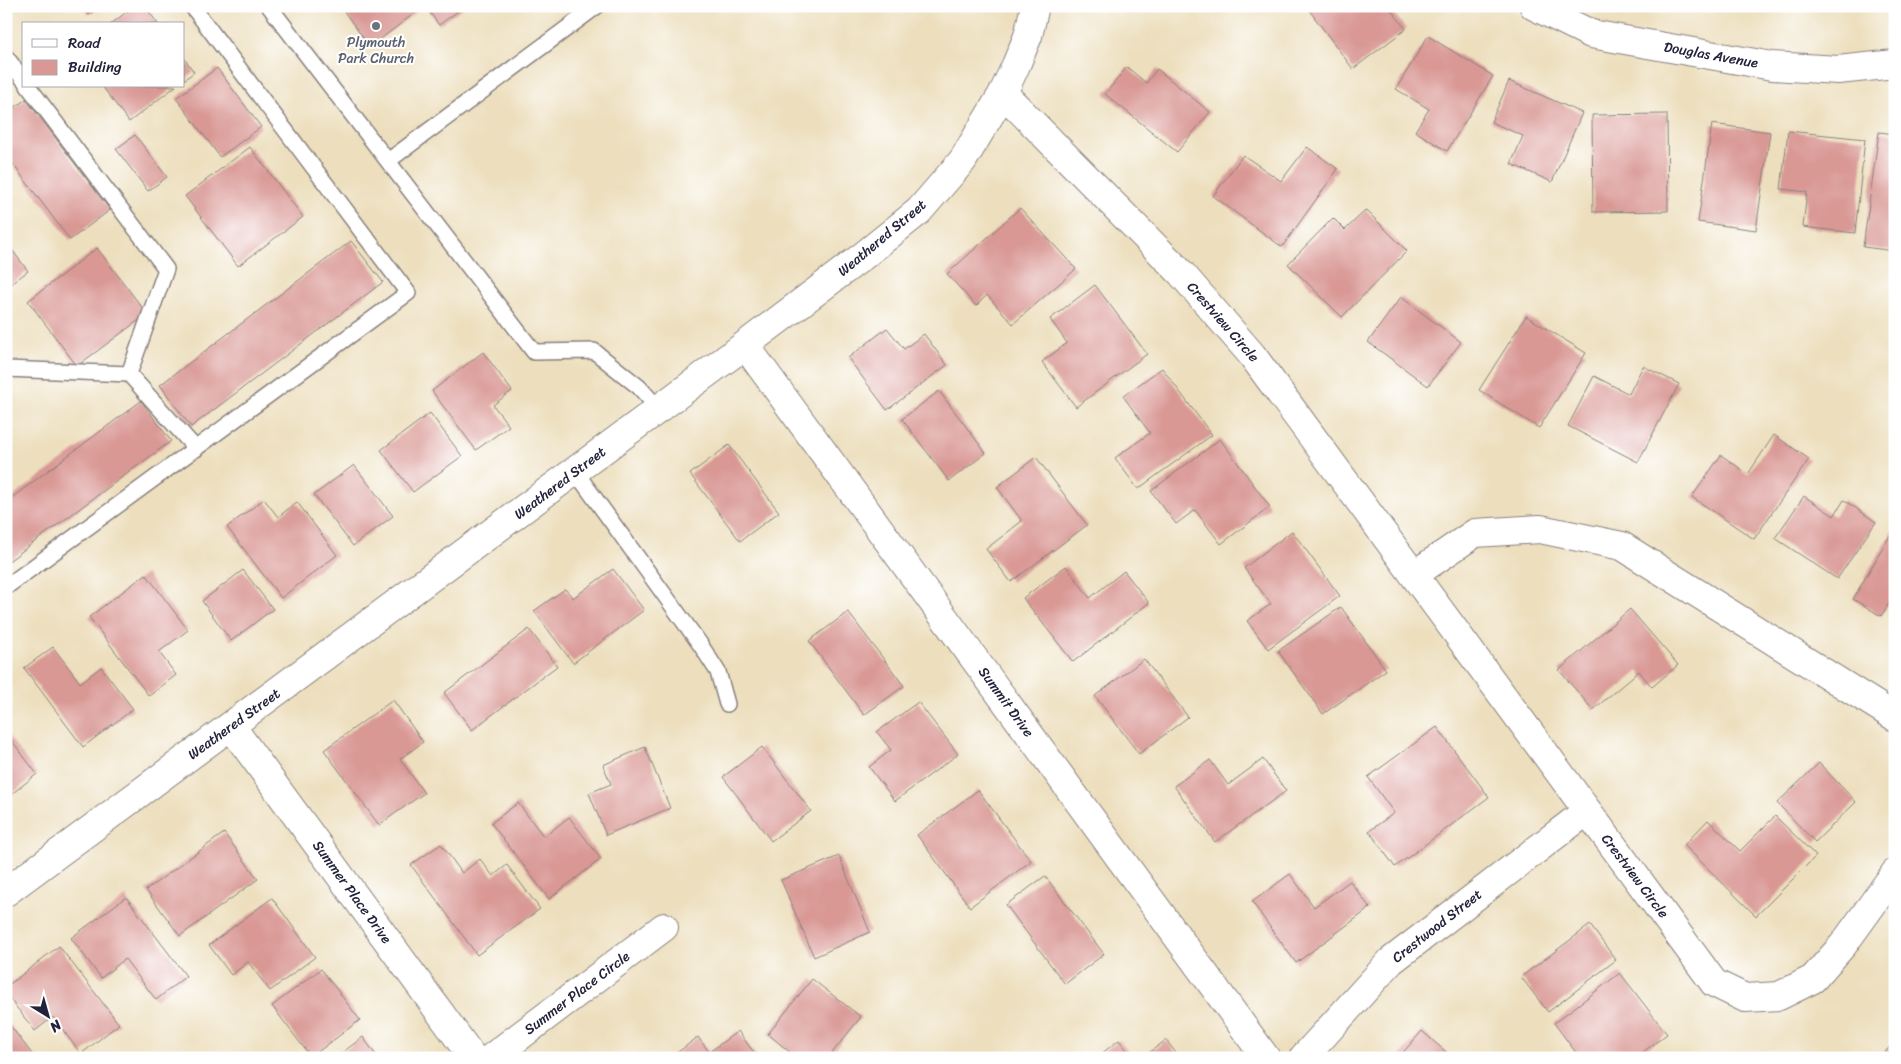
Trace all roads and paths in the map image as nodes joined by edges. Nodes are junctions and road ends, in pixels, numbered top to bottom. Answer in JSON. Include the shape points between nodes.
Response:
{"nodes":[{"id":1,"x":192,"y":6,"type":"edge"},
{"id":2,"x":269,"y":6,"type":"edge"},
{"id":3,"x":597,"y":6,"type":"edge"},
{"id":4,"x":1035,"y":6,"type":"edge"},
{"id":5,"x":1534,"y":6,"type":"edge"},
{"id":6,"x":6,"y":57,"type":"edge"},
{"id":7,"x":1895,"y":64,"type":"edge"},
{"id":8,"x":22,"y":77,"type":"edge"},
{"id":9,"x":30,"y":88,"type":"edge"},
{"id":10,"x":1003,"y":93,"type":"junction"},
{"id":11,"x":388,"y":162,"type":"junction"},
{"id":12,"x":745,"y":345,"type":"junction"},
{"id":13,"x":6,"y":369,"type":"edge"},
{"id":14,"x":129,"y":374,"type":"junction"},
{"id":15,"x":659,"y":409,"type":"junction"},
{"id":16,"x":196,"y":449,"type":"junction"},
{"id":17,"x":576,"y":472,"type":"junction"},
{"id":18,"x":1415,"y":574,"type":"junction"},
{"id":19,"x":6,"y":587,"type":"edge"},
{"id":20,"x":727,"y":704,"type":"dead end"},
{"id":21,"x":1895,"y":717,"type":"edge"},
{"id":22,"x":231,"y":726,"type":"junction"},
{"id":23,"x":1586,"y":811,"type":"junction"},
{"id":24,"x":1895,"y":873,"type":"edge"},
{"id":25,"x":6,"y":892,"type":"edge"},
{"id":26,"x":664,"y":927,"type":"dead end"},
{"id":27,"x":473,"y":1058,"type":"edge"},
{"id":28,"x":491,"y":1058,"type":"edge"},
{"id":29,"x":1266,"y":1058,"type":"edge"},
{"id":30,"x":1303,"y":1058,"type":"edge"}],
"edges":[{"from":1,"to":16,"type":"lane","via":[[408,293]]},
{"from":2,"to":11,"type":"lane"},
{"from":3,"to":11,"type":"lane"},
{"from":4,"to":10,"type":"street","name":"Weathered Street","via":[[1028,36]]},
{"from":5,"to":7,"type":"street","name":"Douglas Avenue","via":[[1591,34],[1772,66],[1838,70]]},
{"from":6,"to":8,"type":"lane"},
{"from":9,"to":14,"type":"lane","via":[[166,269]]},
{"from":10,"to":12,"type":"street","name":"Weathered Street","via":[[963,160],[919,211]]},
{"from":10,"to":18,"type":"street","name":"Crestview Circle","via":[[1181,273],[1252,355]]},
{"from":11,"to":15,"type":"lane","via":[[534,352],[594,351],[639,387]]},
{"from":12,"to":15,"type":"street","name":"Weathered Street"},
{"from":12,"to":29,"type":"street","name":"Summit Drive"},
{"from":13,"to":14,"type":"lane"},
{"from":14,"to":16,"type":"lane"},
{"from":15,"to":17,"type":"street","name":"Weathered Street"},
{"from":16,"to":19,"type":"lane"},
{"from":17,"to":20,"type":"lane","via":[[700,644],[718,672]]},
{"from":17,"to":22,"type":"street","name":"Weathered Street"},
{"from":18,"to":21,"type":"street","via":[[1475,533],[1540,529],[1622,546]]},
{"from":18,"to":23,"type":"street","name":"Crestview Circle"},
{"from":22,"to":25,"type":"street","name":"Weathered Street"},
{"from":22,"to":27,"type":"street","name":"Summer Place Drive"},
{"from":23,"to":24,"type":"street","name":"Crestview Circle","via":[[1714,983],[1745,998],[1779,996],[1813,979],[1843,946]]},
{"from":23,"to":30,"type":"street","name":"Crestwood Street","via":[[1391,961]]},
{"from":26,"to":28,"type":"street","name":"Summer Place Circle"}]}
